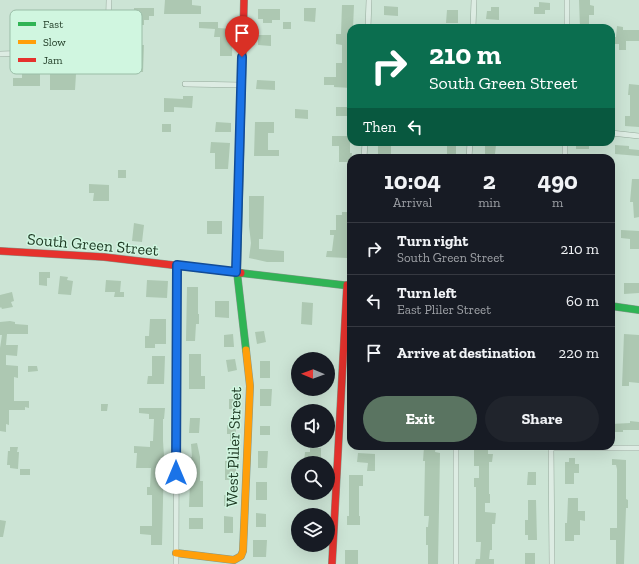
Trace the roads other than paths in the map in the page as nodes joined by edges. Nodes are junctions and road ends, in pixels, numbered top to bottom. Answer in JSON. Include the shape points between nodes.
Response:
{"nodes":[{"id":1,"x":109,"y":0,"type":"edge"},
{"id":2,"x":244,"y":0,"type":"edge"},
{"id":3,"x":369,"y":0,"type":"edge"},
{"id":4,"x":474,"y":0,"type":"edge"},
{"id":5,"x":567,"y":0,"type":"edge"},
{"id":6,"x":109,"y":10,"type":"edge"},
{"id":7,"x":368,"y":24,"type":"edge"},
{"id":8,"x":473,"y":24,"type":"edge"},
{"id":9,"x":567,"y":24,"type":"edge"},
{"id":10,"x":0,"y":54,"type":"edge"},
{"id":11,"x":10,"y":54,"type":"edge"},
{"id":12,"x":185,"y":84,"type":"dead end"},
{"id":13,"x":241,"y":85,"type":"junction"},
{"id":14,"x":615,"y":133,"type":"edge"},
{"id":15,"x":639,"y":136,"type":"edge"},
{"id":16,"x":0,"y":251,"type":"edge"},
{"id":17,"x":177,"y":265,"type":"junction"},
{"id":18,"x":236,"y":272,"type":"junction"},
{"id":19,"x":347,"y":285,"type":"edge"},
{"id":20,"x":615,"y":307,"type":"edge"},
{"id":21,"x":639,"y":310,"type":"edge"},
{"id":22,"x":347,"y":318,"type":"edge"},
{"id":23,"x":615,"y":448,"type":"edge"},
{"id":24,"x":639,"y":448,"type":"edge"},
{"id":25,"x":456,"y":450,"type":"edge"},
{"id":26,"x":551,"y":450,"type":"edge"},
{"id":27,"x":176,"y":553,"type":"junction"},
{"id":28,"x":176,"y":564,"type":"edge"},
{"id":29,"x":332,"y":564,"type":"edge"},
{"id":30,"x":456,"y":564,"type":"edge"},
{"id":31,"x":552,"y":564,"type":"edge"}],
"edges":[{"from":1,"to":6,"type":"street"},
{"from":2,"to":13,"type":"street"},
{"from":3,"to":7,"type":"street"},
{"from":4,"to":8,"type":"street"},
{"from":5,"to":9,"type":"street"},
{"from":10,"to":11,"type":"street"},
{"from":12,"to":13,"type":"street"},
{"from":13,"to":18,"type":"street"},
{"from":14,"to":15,"type":"street"},
{"from":16,"to":17,"type":"street","name":"South Green Street","via":[[94,256]]},
{"from":17,"to":18,"type":"street","name":"South Green Street"},
{"from":17,"to":27,"type":"street"},
{"from":18,"to":19,"type":"street","name":"South Green Street"},
{"from":18,"to":27,"type":"street","name":"West Pliler Street","via":[[250,386],[243,551],[241,556],[234,560]]},
{"from":20,"to":21,"type":"street"},
{"from":22,"to":29,"type":"street"},
{"from":23,"to":24,"type":"street"},
{"from":25,"to":30,"type":"street"},
{"from":26,"to":31,"type":"street"},
{"from":27,"to":28,"type":"street"}]}
